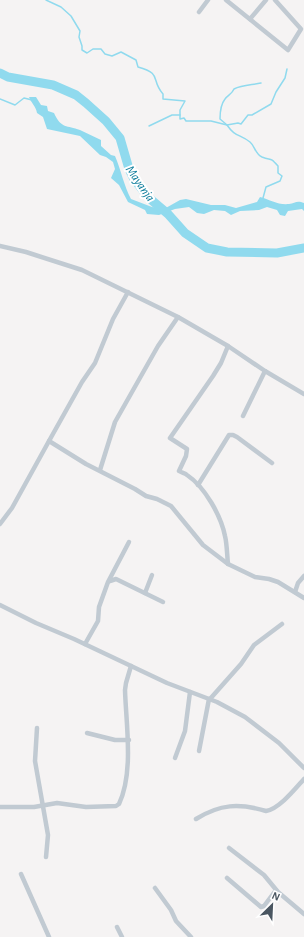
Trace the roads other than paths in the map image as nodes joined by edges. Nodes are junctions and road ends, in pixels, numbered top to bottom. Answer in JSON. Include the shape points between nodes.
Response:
{"nodes":[{"id":1,"x":208,"y":0,"type":"edge"},
{"id":2,"x":226,"y":0,"type":"edge"},
{"id":3,"x":266,"y":0,"type":"edge"},
{"id":4,"x":275,"y":0,"type":"edge"},
{"id":5,"x":199,"y":12,"type":"dead end"},
{"id":6,"x":250,"y":19,"type":"junction"},
{"id":7,"x":0,"y":246,"type":"edge"},
{"id":8,"x":128,"y":292,"type":"junction"},
{"id":9,"x":178,"y":317,"type":"junction"},
{"id":10,"x":228,"y":346,"type":"junction"},
{"id":11,"x":265,"y":371,"type":"junction"},
{"id":12,"x":304,"y":394,"type":"edge"},
{"id":13,"x":243,"y":416,"type":"dead end"},
{"id":14,"x":49,"y":441,"type":"junction"},
{"id":15,"x":272,"y":463,"type":"dead end"},
{"id":16,"x":100,"y":470,"type":"junction"},
{"id":17,"x":198,"y":485,"type":"junction"},
{"id":18,"x":0,"y":524,"type":"edge"},
{"id":19,"x":129,"y":542,"type":"dead end"},
{"id":20,"x":228,"y":564,"type":"junction"},
{"id":21,"x":152,"y":575,"type":"dead end"},
{"id":22,"x":304,"y":576,"type":"edge"},
{"id":23,"x":108,"y":582,"type":"junction"},
{"id":24,"x":295,"y":592,"type":"junction"},
{"id":25,"x":145,"y":593,"type":"junction"},
{"id":26,"x":304,"y":598,"type":"edge"},
{"id":27,"x":163,"y":602,"type":"dead end"},
{"id":28,"x":0,"y":605,"type":"edge"},
{"id":29,"x":282,"y":624,"type":"dead end"},
{"id":30,"x":85,"y":644,"type":"junction"},
{"id":31,"x":131,"y":666,"type":"junction"},
{"id":32,"x":190,"y":692,"type":"junction"},
{"id":33,"x":209,"y":699,"type":"junction"},
{"id":34,"x":37,"y":728,"type":"dead end"},
{"id":35,"x":87,"y":733,"type":"dead end"},
{"id":36,"x":128,"y":740,"type":"junction"},
{"id":37,"x":199,"y":750,"type":"dead end"},
{"id":38,"x":175,"y":758,"type":"dead end"},
{"id":39,"x":304,"y":768,"type":"edge"},
{"id":40,"x":304,"y":780,"type":"edge"},
{"id":41,"x":42,"y":804,"type":"junction"},
{"id":42,"x":0,"y":807,"type":"edge"},
{"id":43,"x":196,"y":819,"type":"dead end"},
{"id":44,"x":229,"y":848,"type":"dead end"},
{"id":45,"x":46,"y":857,"type":"dead end"},
{"id":46,"x":21,"y":874,"type":"dead end"},
{"id":47,"x":227,"y":878,"type":"dead end"},
{"id":48,"x":155,"y":888,"type":"dead end"},
{"id":49,"x":276,"y":890,"type":"junction"},
{"id":50,"x":304,"y":914,"type":"edge"},
{"id":51,"x":117,"y":927,"type":"dead end"},
{"id":52,"x":49,"y":937,"type":"edge"},
{"id":53,"x":122,"y":937,"type":"edge"},
{"id":54,"x":191,"y":937,"type":"edge"}],
"edges":[{"from":1,"to":5,"type":"street"},
{"from":2,"to":6,"type":"street"},
{"from":3,"to":6,"type":"street"},
{"from":4,"to":6,"type":"street","via":[[301,29],[288,50]]},
{"from":7,"to":8,"type":"street","via":[[82,270]]},
{"from":8,"to":9,"type":"street"},
{"from":8,"to":14,"type":"street","via":[[94,363]]},
{"from":9,"to":10,"type":"street"},
{"from":9,"to":16,"type":"street","via":[[158,346],[115,422]]},
{"from":10,"to":11,"type":"street"},
{"from":10,"to":17,"type":"street","via":[[213,376],[170,438],[187,449],[179,471]]},
{"from":11,"to":12,"type":"street"},
{"from":11,"to":13,"type":"street"},
{"from":14,"to":16,"type":"street"},
{"from":14,"to":18,"type":"street","via":[[12,508]]},
{"from":15,"to":17,"type":"street","via":[[237,437],[229,435]]},
{"from":16,"to":20,"type":"street","via":[[146,496],[171,506],[203,545]]},
{"from":17,"to":20,"type":"street","via":[[213,505],[220,520],[226,536]]},
{"from":19,"to":23,"type":"street"},
{"from":20,"to":24,"type":"street","via":[[254,577],[278,582]]},
{"from":21,"to":25,"type":"street"},
{"from":22,"to":24,"type":"street"},
{"from":23,"to":25,"type":"street","via":[[116,579]]},
{"from":23,"to":30,"type":"street","via":[[99,607],[98,621]]},
{"from":24,"to":26,"type":"street"},
{"from":25,"to":27,"type":"street"},
{"from":28,"to":30,"type":"street"},
{"from":29,"to":33,"type":"street","via":[[254,644],[241,664]]},
{"from":30,"to":31,"type":"street"},
{"from":31,"to":32,"type":"street"},
{"from":31,"to":36,"type":"street","via":[[125,690]]},
{"from":32,"to":33,"type":"street"},
{"from":32,"to":38,"type":"street","via":[[185,731]]},
{"from":33,"to":37,"type":"street"},
{"from":33,"to":39,"type":"street","via":[[249,720],[280,743]]},
{"from":34,"to":41,"type":"street","via":[[34,761]]},
{"from":35,"to":36,"type":"street","via":[[115,740]]},
{"from":36,"to":41,"type":"street","via":[[124,786],[121,799],[116,806]]},
{"from":40,"to":43,"type":"street","via":[[270,810],[230,806],[216,809]]},
{"from":41,"to":42,"type":"street","via":[[34,807]]},
{"from":41,"to":45,"type":"street","via":[[48,835]]},
{"from":44,"to":49,"type":"street","via":[[264,874]]},
{"from":46,"to":52,"type":"street"},
{"from":47,"to":49,"type":"street","via":[[261,907]]},
{"from":48,"to":54,"type":"street","via":[[176,921]]},
{"from":49,"to":50,"type":"street"},
{"from":51,"to":53,"type":"street"}]}
